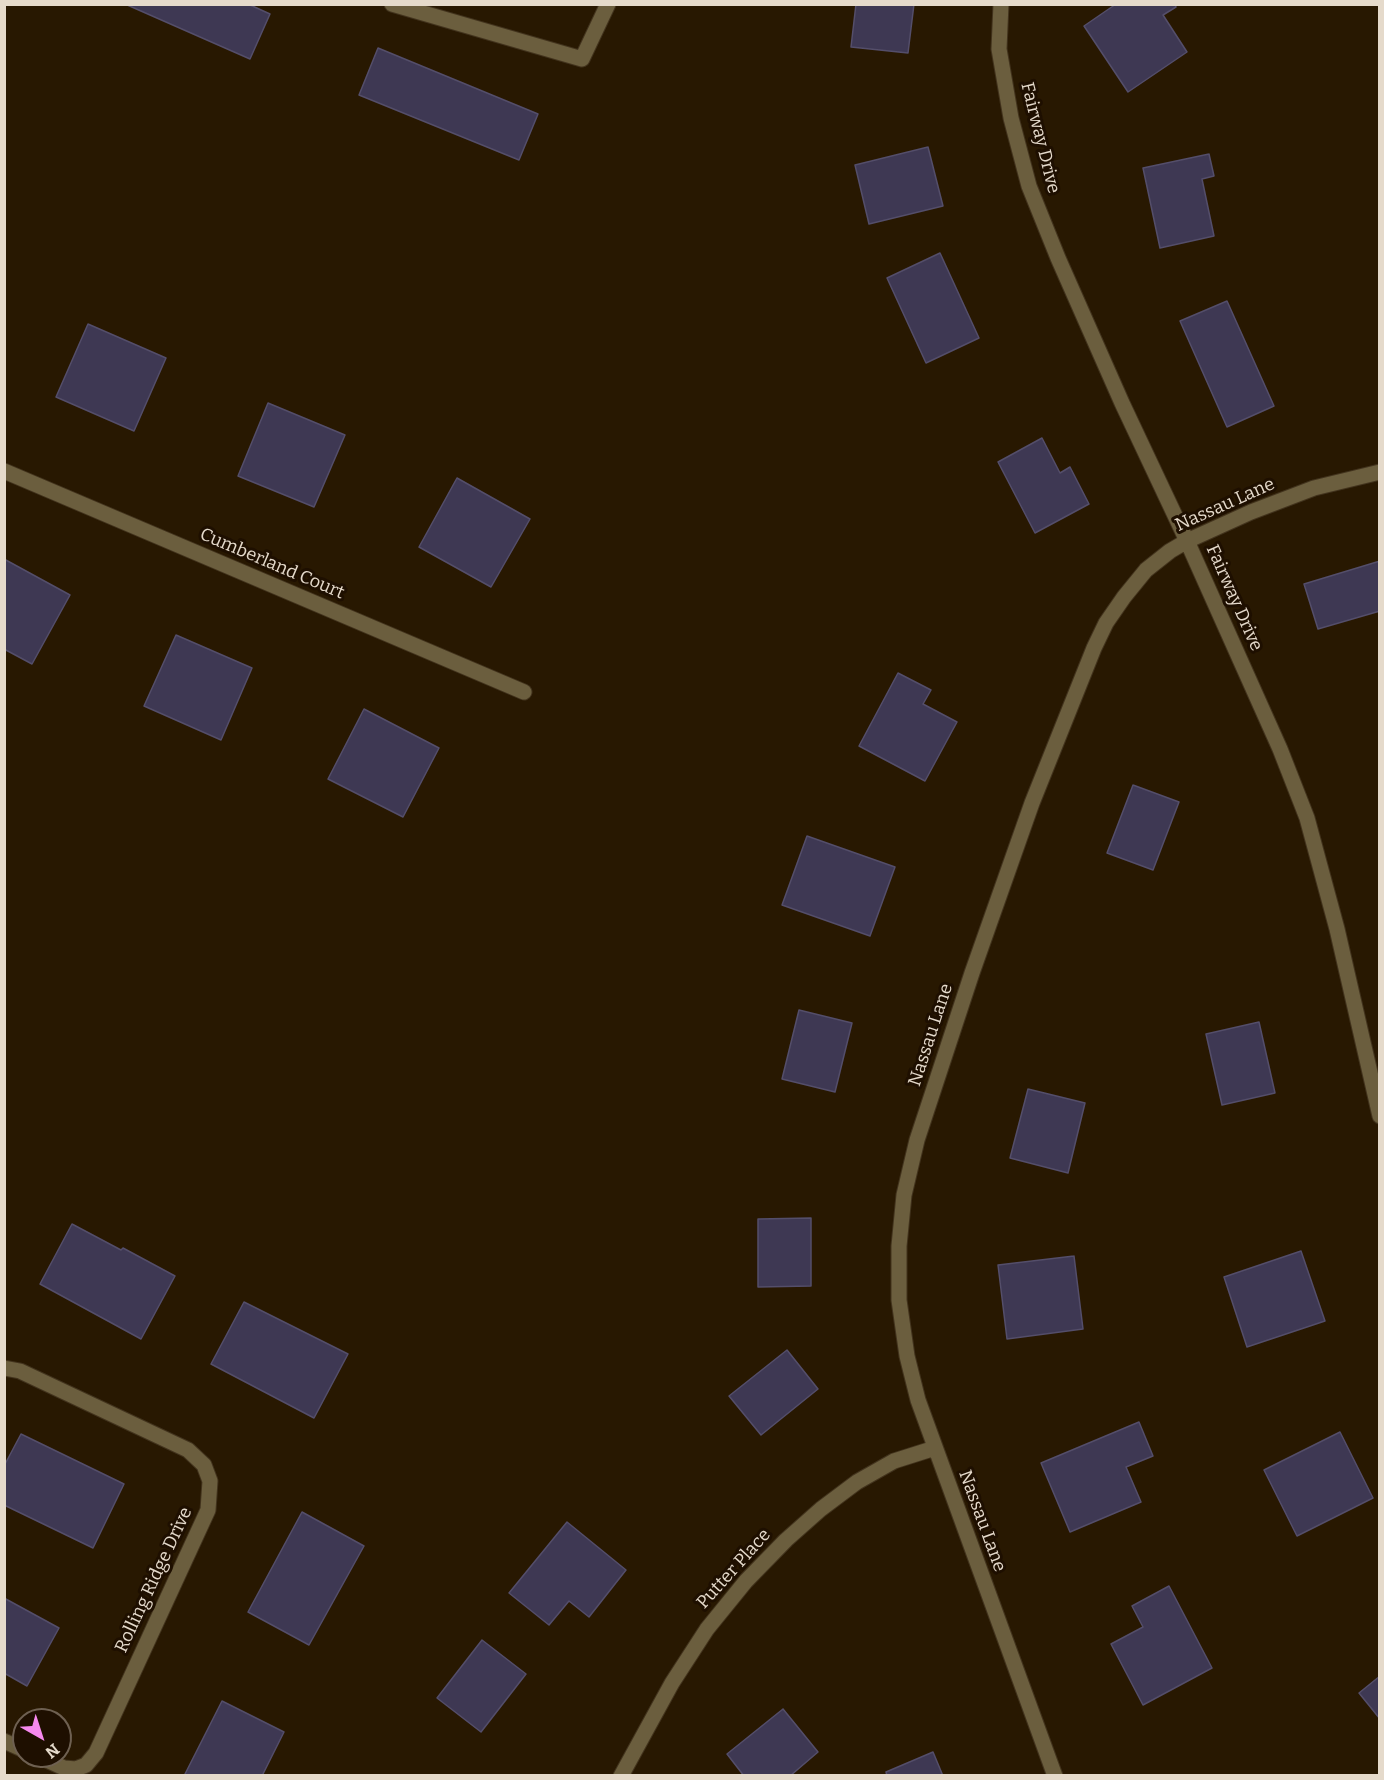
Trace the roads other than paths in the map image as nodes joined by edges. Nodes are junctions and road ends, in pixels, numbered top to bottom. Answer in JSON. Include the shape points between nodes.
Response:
{"nodes":[{"id":1,"x":392,"y":4,"type":"edge"},
{"id":2,"x":608,"y":4,"type":"edge"},
{"id":3,"x":1001,"y":4,"type":"edge"},
{"id":4,"x":4,"y":471,"type":"edge"},
{"id":5,"x":1380,"y":472,"type":"edge"},
{"id":6,"x":1187,"y":541,"type":"junction"},
{"id":7,"x":524,"y":692,"type":"dead end"},
{"id":8,"x":1380,"y":1116,"type":"edge"},
{"id":9,"x":4,"y":1368,"type":"edge"},
{"id":10,"x":934,"y":1448,"type":"junction"},
{"id":11,"x":64,"y":1768,"type":"edge"},
{"id":12,"x":621,"y":1776,"type":"edge"},
{"id":13,"x":1055,"y":1776,"type":"edge"}],
"edges":[{"from":1,"to":2,"type":"street","via":[[582,59]]},
{"from":3,"to":6,"type":"street","name":"Fairway Drive","via":[[999,49],[1011,118],[1029,186],[1122,403]]},
{"from":4,"to":7,"type":"street","name":"Cumberland Court"},
{"from":5,"to":6,"type":"street","name":"Nassau Lane","via":[[1314,488]]},
{"from":6,"to":8,"type":"street","name":"Fairway Drive","via":[[1280,749],[1306,818],[1337,929]]},
{"from":6,"to":10,"type":"street","name":"Nassau Lane","via":[[1146,570],[1106,623],[1094,648],[1032,803],[917,1140],[904,1195],[899,1300],[907,1356]]},
{"from":9,"to":11,"type":"street","name":"Rolling Ridge Drive","via":[[20,1371],[188,1450],[204,1465],[210,1481],[208,1510],[96,1753],[86,1765]]},
{"from":10,"to":12,"type":"street","name":"Putter Place","via":[[894,1461],[857,1482],[786,1540],[746,1581],[707,1629],[672,1683]]},
{"from":10,"to":13,"type":"street","name":"Nassau Lane"}]}
